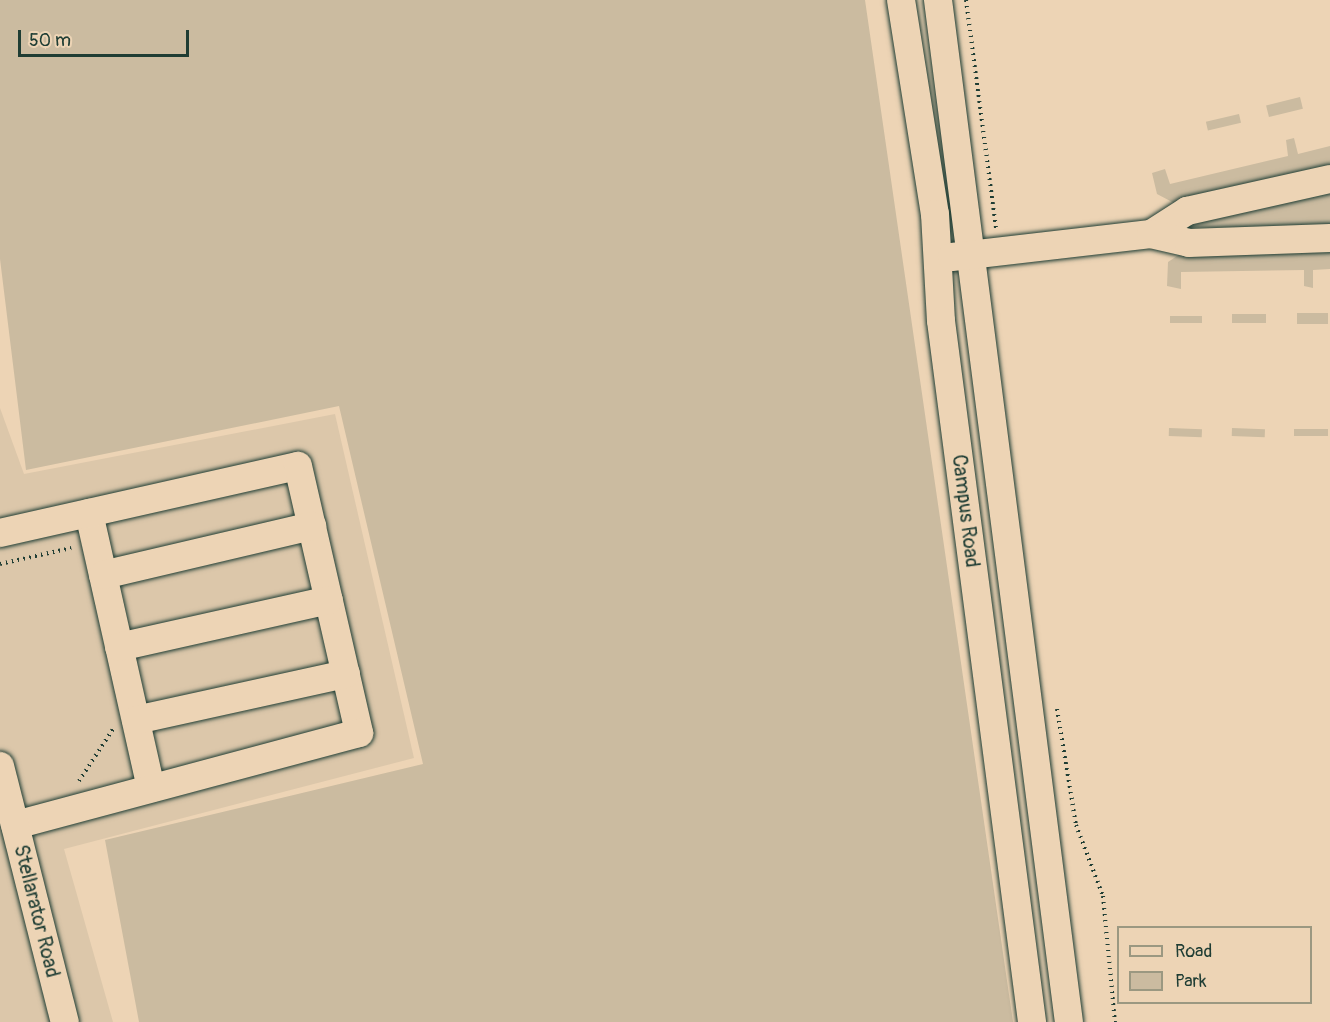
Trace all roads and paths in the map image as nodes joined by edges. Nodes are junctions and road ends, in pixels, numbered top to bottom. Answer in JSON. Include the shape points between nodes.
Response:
{"nodes":[{"id":1,"x":901,"y":0,"type":"edge"},
{"id":2,"x":938,"y":0,"type":"edge"},
{"id":3,"x":966,"y":0,"type":"edge"},
{"id":4,"x":1330,"y":179,"type":"edge"},
{"id":5,"x":1151,"y":234,"type":"junction"},
{"id":6,"x":1330,"y":238,"type":"edge"},
{"id":7,"x":999,"y":252,"type":"junction"},
{"id":8,"x":970,"y":255,"type":"junction"},
{"id":9,"x":938,"y":258,"type":"junction"},
{"id":10,"x":89,"y":513,"type":"junction"},
{"id":11,"x":312,"y":526,"type":"junction"},
{"id":12,"x":0,"y":533,"type":"edge"},
{"id":13,"x":95,"y":542,"type":"junction"},
{"id":14,"x":0,"y":564,"type":"edge"},
{"id":15,"x":102,"y":575,"type":"junction"},
{"id":16,"x":328,"y":600,"type":"junction"},
{"id":17,"x":119,"y":647,"type":"junction"},
{"id":18,"x":346,"y":674,"type":"junction"},
{"id":19,"x":1056,"y":700,"type":"dead end"},
{"id":20,"x":136,"y":720,"type":"junction"},
{"id":21,"x":0,"y":766,"type":"edge"},
{"id":22,"x":76,"y":786,"type":"dead end"},
{"id":23,"x":151,"y":788,"type":"junction"},
{"id":24,"x":15,"y":825,"type":"junction"},
{"id":25,"x":65,"y":1022,"type":"edge"},
{"id":26,"x":1032,"y":1022,"type":"edge"},
{"id":27,"x":1069,"y":1022,"type":"edge"},
{"id":28,"x":1115,"y":1022,"type":"edge"}],
"edges":[{"from":1,"to":9,"type":"street","name":"Campus Road"},
{"from":2,"to":8,"type":"street","name":"Campus Road"},
{"from":3,"to":7,"type":"path"},
{"from":4,"to":5,"type":"street","via":[[1187,211]]},
{"from":5,"to":6,"type":"street","via":[[1189,243]]},
{"from":5,"to":7,"type":"street"},
{"from":7,"to":8,"type":"street"},
{"from":8,"to":9,"type":"street"},
{"from":8,"to":27,"type":"street","name":"Campus Road"},
{"from":9,"to":26,"type":"street","name":"Campus Road"},
{"from":10,"to":11,"type":"street","via":[[298,466]]},
{"from":10,"to":12,"type":"street"},
{"from":10,"to":13,"type":"street"},
{"from":11,"to":15,"type":"street"},
{"from":11,"to":16,"type":"street"},
{"from":13,"to":14,"type":"path"},
{"from":13,"to":15,"type":"street"},
{"from":15,"to":17,"type":"street"},
{"from":16,"to":17,"type":"street"},
{"from":16,"to":18,"type":"street"},
{"from":17,"to":20,"type":"street"},
{"from":18,"to":20,"type":"street"},
{"from":18,"to":23,"type":"street","via":[[359,733]]},
{"from":19,"to":28,"type":"path","via":[[1068,790],[1102,897],[1111,942]]},
{"from":20,"to":22,"type":"path","via":[[114,726]]},
{"from":20,"to":23,"type":"street"},
{"from":21,"to":24,"type":"street","name":"Stellarator Road"},
{"from":23,"to":24,"type":"street"},
{"from":24,"to":25,"type":"street","name":"Stellarator Road"}]}
